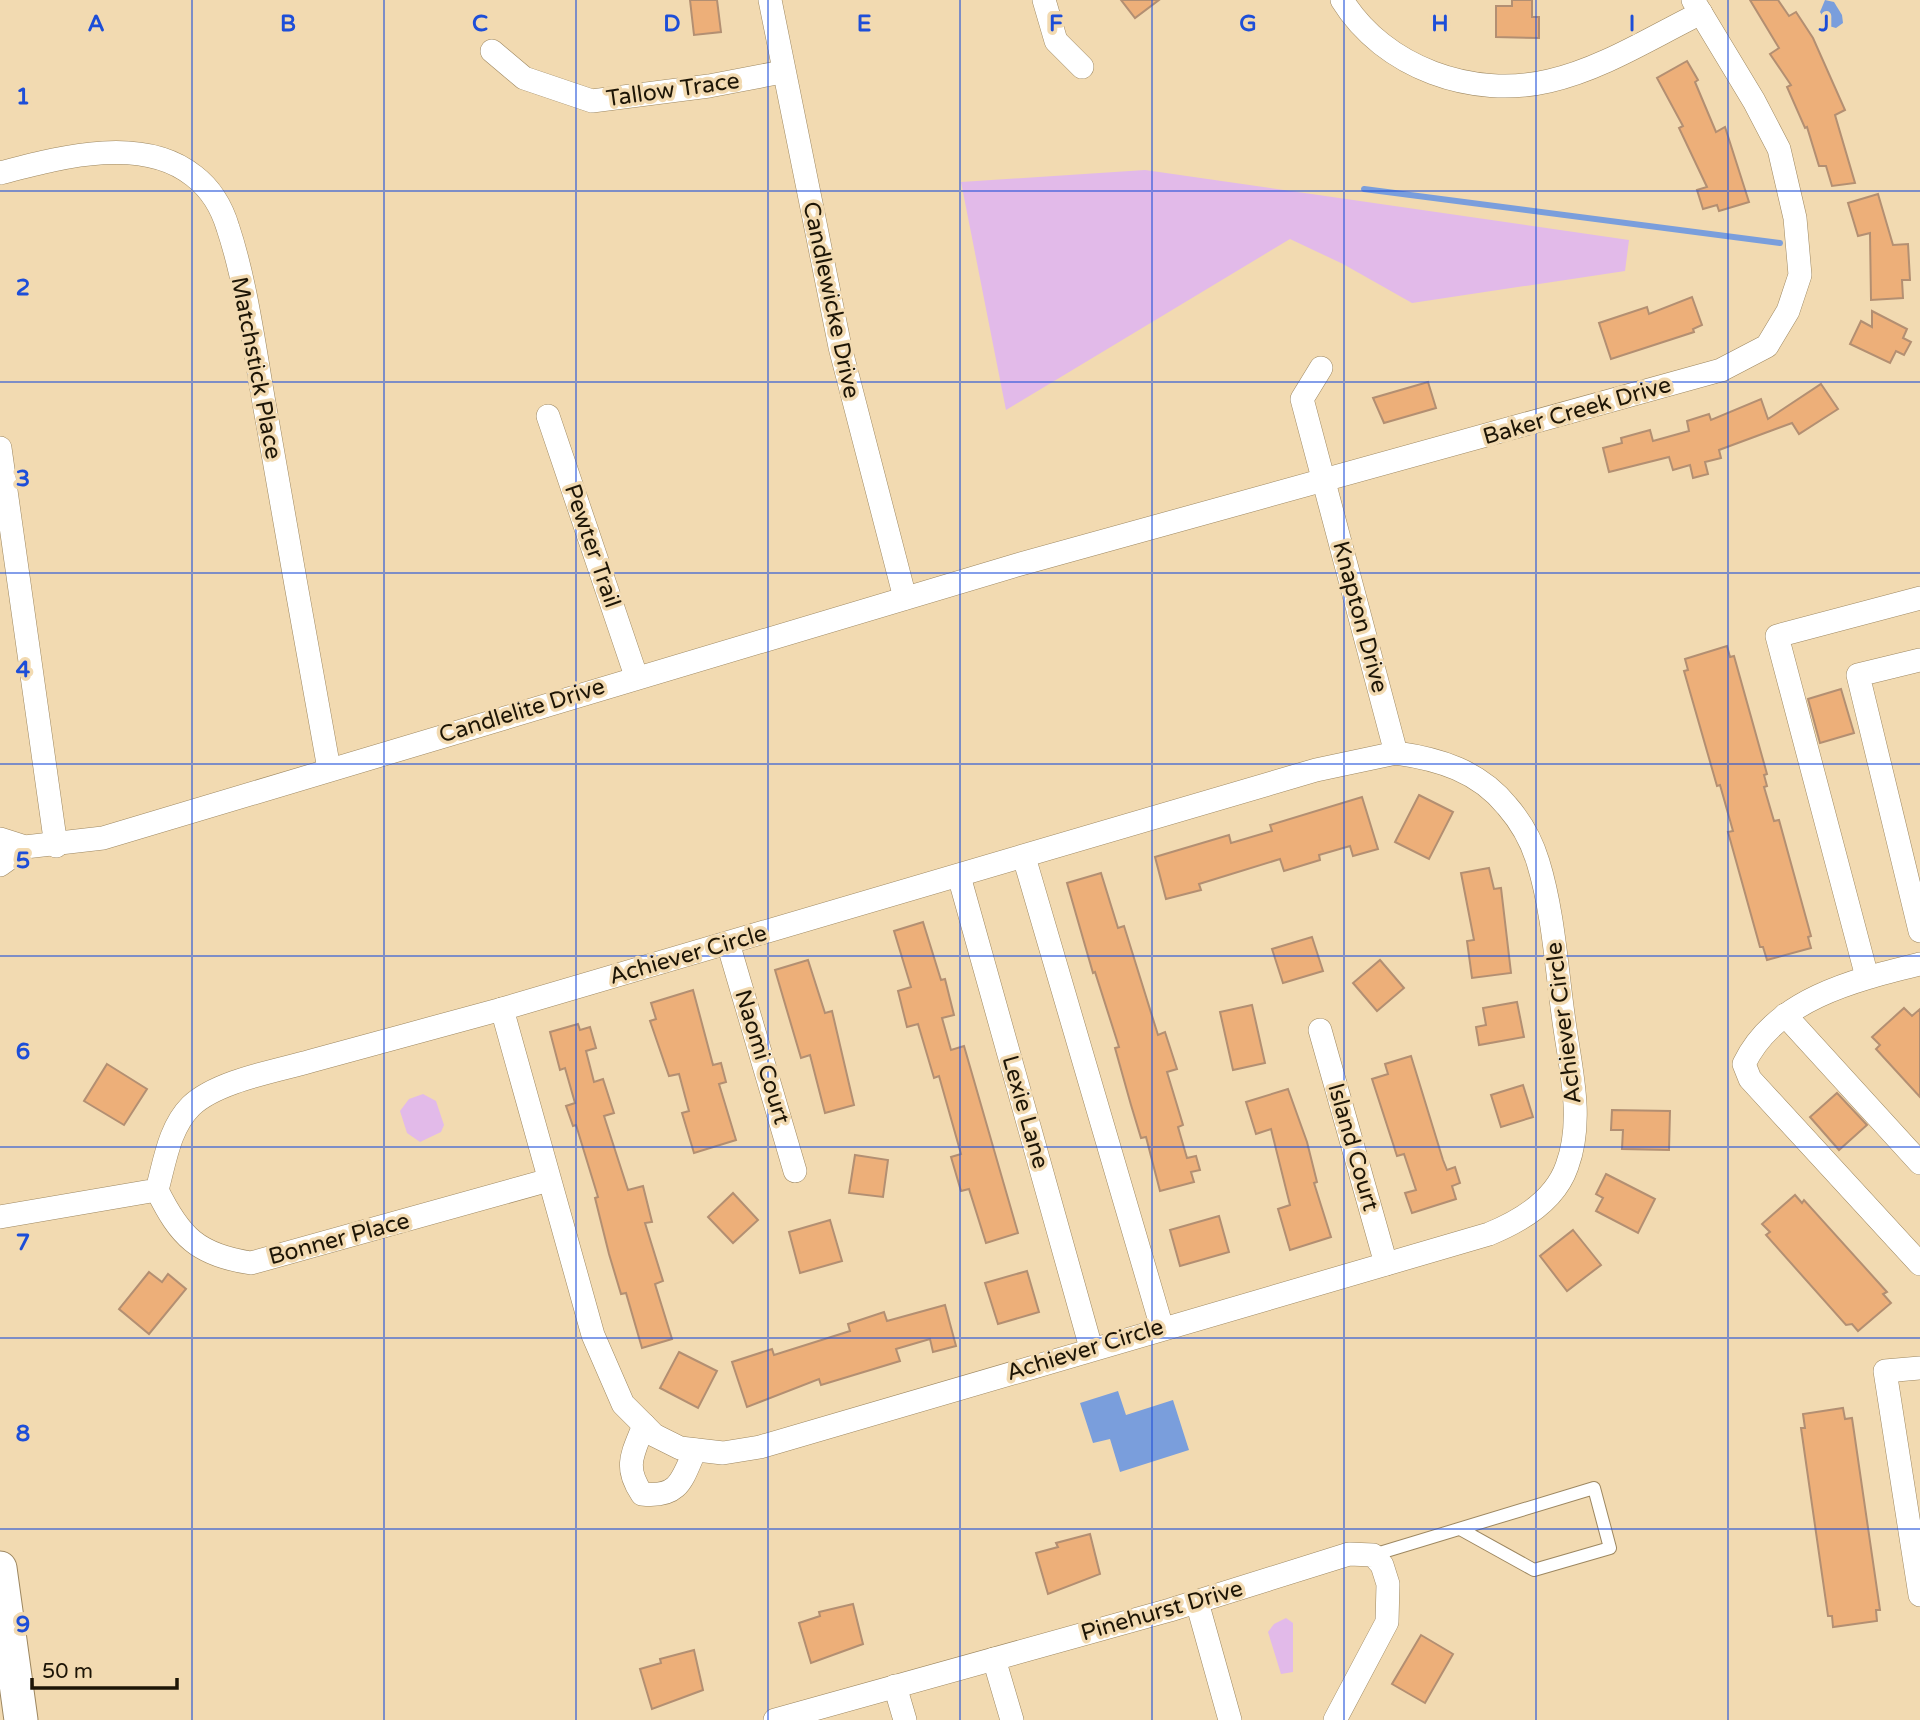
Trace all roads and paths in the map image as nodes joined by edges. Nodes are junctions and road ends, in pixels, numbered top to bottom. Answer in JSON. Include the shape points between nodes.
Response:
{"nodes":[{"id":1,"x":770,"y":0,"type":"edge"},
{"id":2,"x":1044,"y":0,"type":"edge"},
{"id":3,"x":1342,"y":0,"type":"edge"},
{"id":4,"x":1697,"y":6,"type":"edge"},
{"id":5,"x":492,"y":51,"type":"dead end"},
{"id":6,"x":1082,"y":67,"type":"dead end"},
{"id":7,"x":782,"y":72,"type":"junction"},
{"id":8,"x":0,"y":173,"type":"edge"},
{"id":9,"x":1321,"y":368,"type":"dead end"},
{"id":10,"x":548,"y":415,"type":"dead end"},
{"id":11,"x":0,"y":448,"type":"edge"},
{"id":12,"x":1324,"y":481,"type":"junction"},
{"id":13,"x":1017,"y":565,"type":"joint"},
{"id":14,"x":905,"y":598,"type":"junction"},
{"id":15,"x":1920,"y":598,"type":"edge"},
{"id":16,"x":1920,"y":660,"type":"edge"},
{"id":17,"x":636,"y":676,"type":"junction"},
{"id":18,"x":1396,"y":753,"type":"junction"},
{"id":19,"x":329,"y":769,"type":"junction"},
{"id":20,"x":0,"y":839,"type":"edge"},
{"id":21,"x":25,"y":846,"type":"junction"},
{"id":22,"x":56,"y":846,"type":"junction"},
{"id":23,"x":1024,"y":857,"type":"junction"},
{"id":24,"x":0,"y":865,"type":"edge"},
{"id":25,"x":959,"y":876,"type":"junction"},
{"id":26,"x":1920,"y":931,"type":"edge"},
{"id":27,"x":728,"y":943,"type":"junction"},
{"id":28,"x":1920,"y":964,"type":"edge"},
{"id":29,"x":1867,"y":977,"type":"junction"},
{"id":30,"x":502,"y":1009,"type":"junction"},
{"id":31,"x":1785,"y":1015,"type":"junction"},
{"id":32,"x":1320,"y":1030,"type":"dead end"},
{"id":33,"x":1920,"y":1163,"type":"edge"},
{"id":34,"x":795,"y":1171,"type":"dead end"},
{"id":35,"x":549,"y":1180,"type":"junction"},
{"id":36,"x":157,"y":1190,"type":"junction"},
{"id":37,"x":0,"y":1217,"type":"edge"},
{"id":38,"x":1386,"y":1264,"type":"junction"},
{"id":39,"x":1920,"y":1265,"type":"edge"},
{"id":40,"x":1162,"y":1328,"type":"junction"},
{"id":41,"x":1091,"y":1348,"type":"junction"},
{"id":42,"x":1920,"y":1368,"type":"edge"},
{"id":43,"x":643,"y":1425,"type":"junction"},
{"id":44,"x":695,"y":1450,"type":"junction"},
{"id":45,"x":1460,"y":1529,"type":"junction"},
{"id":46,"x":1373,"y":1555,"type":"junction"},
{"id":47,"x":0,"y":1568,"type":"edge"},
{"id":48,"x":1920,"y":1595,"type":"edge"},
{"id":49,"x":1197,"y":1602,"type":"junction"},
{"id":50,"x":994,"y":1659,"type":"junction"},
{"id":51,"x":895,"y":1686,"type":"junction"},
{"id":52,"x":21,"y":1720,"type":"edge"},
{"id":53,"x":775,"y":1720,"type":"edge"},
{"id":54,"x":905,"y":1720,"type":"edge"},
{"id":55,"x":1012,"y":1720,"type":"edge"},
{"id":56,"x":1230,"y":1720,"type":"edge"},
{"id":57,"x":1335,"y":1720,"type":"edge"}],
"edges":[{"from":1,"to":7,"type":"street","name":"Candlewicke Drive"},
{"from":2,"to":6,"type":"street","via":[[1056,41]]},
{"from":3,"to":4,"type":"street","via":[[1371,37],[1420,69],[1449,78],[1520,87],[1591,67]]},
{"from":4,"to":12,"type":"street","name":"Baker Creek Drive","via":[[1779,149],[1795,218],[1800,275],[1788,311],[1768,346],[1721,370]]},
{"from":5,"to":7,"type":"street","name":"Tallow Trace","via":[[524,78],[592,101]]},
{"from":7,"to":14,"type":"street","name":"Candlewicke Drive","via":[[849,385]]},
{"from":8,"to":19,"type":"street","name":"Matchstick Place","via":[[75,158],[134,153],[181,166],[207,187],[217,202],[229,229],[248,315]]},
{"from":9,"to":12,"type":"street","name":"Knapton Drive","via":[[1303,399]]},
{"from":10,"to":17,"type":"street","name":"Pewter Trail"},
{"from":11,"to":22,"type":"street"},
{"from":12,"to":13,"type":"street","name":"Baker Creek Drive"},
{"from":12,"to":18,"type":"street","name":"Knapton Drive"},
{"from":13,"to":14,"type":"street","name":"Candlelite Drive"},
{"from":14,"to":17,"type":"street","name":"Candlelite Drive"},
{"from":15,"to":29,"type":"street","via":[[1777,636]]},
{"from":16,"to":26,"type":"street","via":[[1858,675]]},
{"from":17,"to":19,"type":"street","name":"Candlelite Drive"},
{"from":18,"to":23,"type":"street","name":"Achiever Circle","via":[[1316,770]]},
{"from":18,"to":38,"type":"street","name":"Achiever Circle","via":[[1448,764],[1478,777],[1507,805],[1527,835],[1550,911],[1574,1090],[1575,1131],[1567,1168],[1535,1210],[1517,1223]]},
{"from":19,"to":22,"type":"street","name":"Candlelite Drive","via":[[103,838]]},
{"from":20,"to":21,"type":"street","name":"Candlelite Drive"},
{"from":21,"to":22,"type":"street","name":"Candlelite Drive"},
{"from":21,"to":24,"type":"street"},
{"from":23,"to":25,"type":"street","name":"Achiever Circle"},
{"from":23,"to":40,"type":"street"},
{"from":25,"to":27,"type":"street","name":"Achiever Circle"},
{"from":25,"to":41,"type":"street","name":"Lexie Lane"},
{"from":27,"to":30,"type":"street","name":"Achiever Circle"},
{"from":27,"to":34,"type":"street","name":"Naomi Court"},
{"from":28,"to":29,"type":"street"},
{"from":29,"to":31,"type":"street"},
{"from":30,"to":35,"type":"street","name":"Achiever Circle"},
{"from":30,"to":36,"type":"street","name":"Achiever Circle","via":[[214,1091],[180,1118]]},
{"from":31,"to":33,"type":"street"},
{"from":31,"to":39,"type":"street","via":[[1755,1042],[1744,1064],[1750,1079]]},
{"from":32,"to":38,"type":"street","name":"Island Court"},
{"from":35,"to":36,"type":"street","name":"Bonner Place","via":[[251,1263],[207,1252],[185,1237]]},
{"from":35,"to":43,"type":"street","name":"Achiever Circle","via":[[593,1335],[624,1404]]},
{"from":36,"to":37,"type":"street"},
{"from":38,"to":40,"type":"street","name":"Achiever Circle"},
{"from":40,"to":41,"type":"street","name":"Achiever Circle"},
{"from":41,"to":44,"type":"street","name":"Achiever Circle","via":[[760,1447],[723,1453]]},
{"from":42,"to":48,"type":"street","via":[[1885,1371]]},
{"from":43,"to":44,"type":"street","name":"Achiever Circle","via":[[680,1448]]},
{"from":43,"to":44,"type":"street","via":[[630,1467],[642,1494],[665,1494],[675,1488]]},
{"from":45,"to":45,"type":"lane","via":[[1594,1488],[1610,1548],[1534,1570]]},
{"from":45,"to":46,"type":"lane"},
{"from":46,"to":49,"type":"street","name":"Pinehurst Drive","via":[[1349,1554]]},
{"from":46,"to":57,"type":"street","via":[[1382,1564],[1388,1584],[1387,1622]]},
{"from":47,"to":52,"type":"main road"},
{"from":49,"to":50,"type":"street","name":"Pinehurst Drive"},
{"from":49,"to":56,"type":"street"},
{"from":50,"to":51,"type":"street","name":"Pinehurst Drive"},
{"from":50,"to":55,"type":"street"},
{"from":51,"to":53,"type":"street","name":"Pinehurst Drive"},
{"from":51,"to":54,"type":"street"}]}
